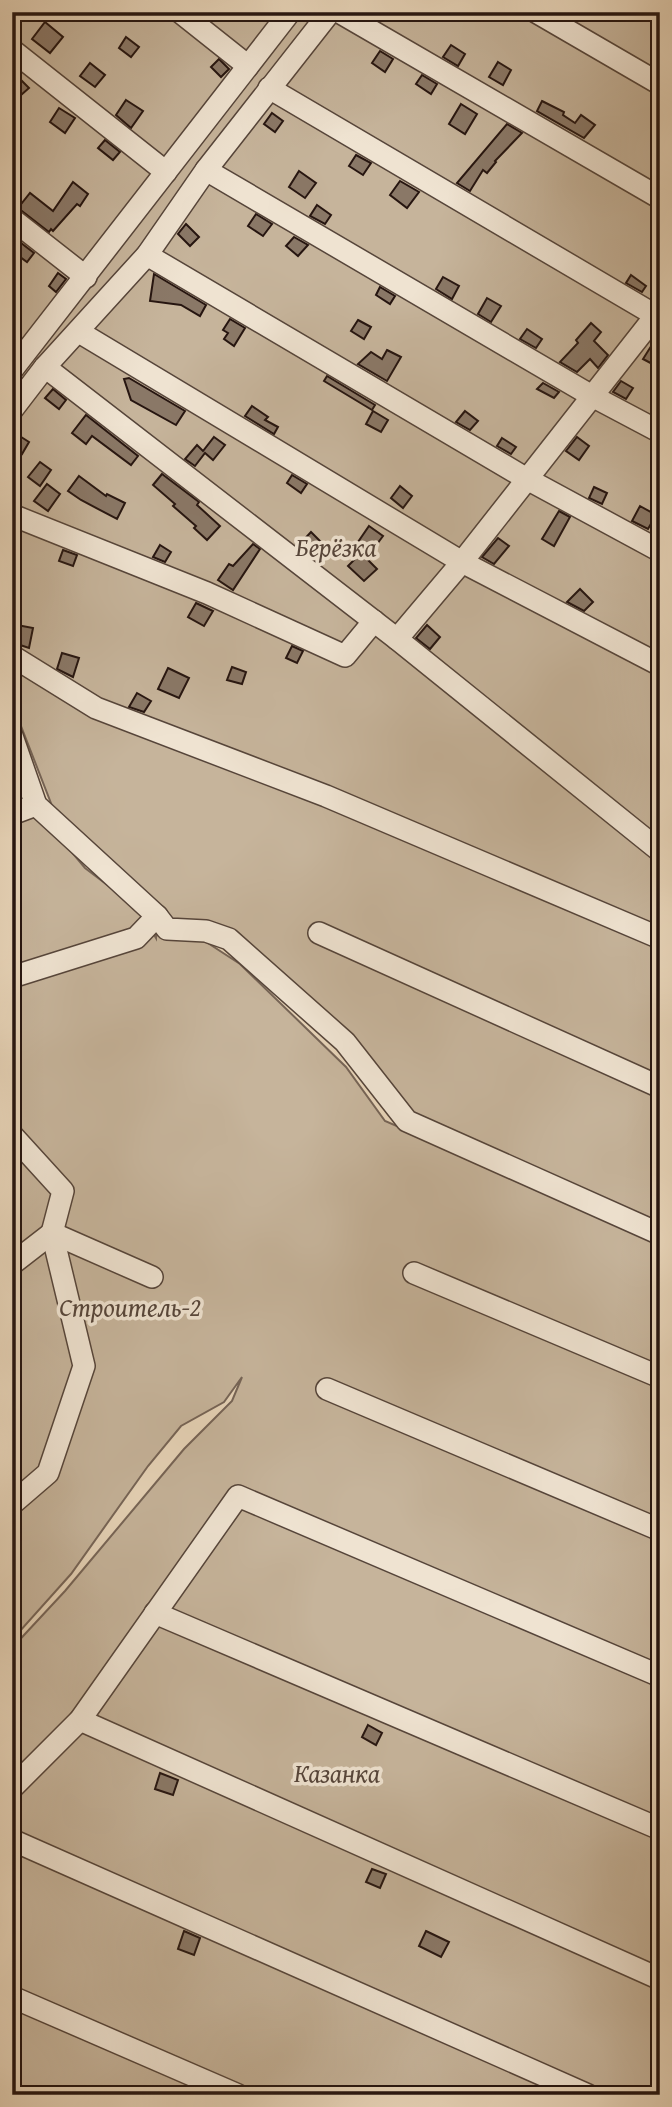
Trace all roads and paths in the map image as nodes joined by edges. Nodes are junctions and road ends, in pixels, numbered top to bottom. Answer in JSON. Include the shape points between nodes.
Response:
{"nodes":[{"id":1,"x":180,"y":12,"type":"edge"},
{"id":2,"x":290,"y":12,"type":"edge"},
{"id":3,"x":330,"y":12,"type":"edge"},
{"id":4,"x":340,"y":12,"type":"edge"},
{"id":5,"x":537,"y":12,"type":"edge"},
{"id":6,"x":12,"y":50,"type":"edge"},
{"id":7,"x":248,"y":66,"type":"junction"},
{"id":8,"x":660,"y":84,"type":"edge"},
{"id":9,"x":269,"y":88,"type":"junction"},
{"id":10,"x":206,"y":170,"type":"junction"},
{"id":11,"x":166,"y":172,"type":"junction"},
{"id":12,"x":660,"y":198,"type":"edge"},
{"id":13,"x":12,"y":219,"type":"edge"},
{"id":14,"x":147,"y":255,"type":"junction"},
{"id":15,"x":86,"y":276,"type":"junction"},
{"id":16,"x":658,"y":315,"type":"edge"},
{"id":17,"x":79,"y":332,"type":"junction"},
{"id":18,"x":45,"y":367,"type":"junction"},
{"id":19,"x":12,"y":370,"type":"edge"},
{"id":20,"x":592,"y":396,"type":"junction"},
{"id":21,"x":12,"y":410,"type":"edge"},
{"id":22,"x":660,"y":432,"type":"edge"},
{"id":23,"x":527,"y":479,"type":"junction"},
{"id":24,"x":12,"y":515,"type":"edge"},
{"id":25,"x":660,"y":551,"type":"edge"},
{"id":26,"x":462,"y":562,"type":"junction"},
{"id":27,"x":374,"y":621,"type":"junction"},
{"id":28,"x":397,"y":639,"type":"junction"},
{"id":29,"x":12,"y":656,"type":"edge"},
{"id":30,"x":660,"y":665,"type":"edge"},
{"id":31,"x":12,"y":736,"type":"edge"},
{"id":32,"x":36,"y":805,"type":"junction"},
{"id":33,"x":12,"y":814,"type":"edge"},
{"id":34,"x":660,"y":851,"type":"edge"},
{"id":35,"x":157,"y":916,"type":"junction"},
{"id":36,"x":319,"y":933,"type":"dead end"},
{"id":37,"x":660,"y":938,"type":"edge"},
{"id":38,"x":12,"y":977,"type":"edge"},
{"id":39,"x":660,"y":1087,"type":"edge"},
{"id":40,"x":12,"y":1135,"type":"edge"},
{"id":41,"x":52,"y":1233,"type":"junction"},
{"id":42,"x":660,"y":1234,"type":"edge"},
{"id":43,"x":12,"y":1264,"type":"edge"},
{"id":44,"x":414,"y":1273,"type":"dead end"},
{"id":45,"x":152,"y":1277,"type":"dead end"},
{"id":46,"x":660,"y":1377,"type":"edge"},
{"id":47,"x":327,"y":1389,"type":"dead end"},
{"id":48,"x":12,"y":1504,"type":"edge"},
{"id":49,"x":660,"y":1530,"type":"edge"},
{"id":50,"x":155,"y":1613,"type":"junction"},
{"id":51,"x":660,"y":1675,"type":"edge"},
{"id":52,"x":80,"y":1720,"type":"junction"},
{"id":53,"x":12,"y":1788,"type":"edge"},
{"id":54,"x":660,"y":1829,"type":"edge"},
{"id":55,"x":12,"y":1840,"type":"edge"},
{"id":56,"x":660,"y":1979,"type":"edge"},
{"id":57,"x":12,"y":1997,"type":"edge"},
{"id":58,"x":238,"y":2095,"type":"edge"},
{"id":59,"x":588,"y":2095,"type":"edge"}],
"edges":[{"from":1,"to":7,"type":"lane"},
{"from":2,"to":7,"type":"lane"},
{"from":3,"to":9,"type":"lane"},
{"from":4,"to":12,"type":"lane"},
{"from":5,"to":8,"type":"lane"},
{"from":6,"to":11,"type":"lane"},
{"from":7,"to":11,"type":"lane"},
{"from":9,"to":10,"type":"lane"},
{"from":9,"to":16,"type":"lane"},
{"from":10,"to":14,"type":"lane"},
{"from":10,"to":20,"type":"lane"},
{"from":11,"to":15,"type":"lane"},
{"from":13,"to":15,"type":"lane"},
{"from":14,"to":17,"type":"lane"},
{"from":14,"to":23,"type":"lane"},
{"from":15,"to":19,"type":"lane"},
{"from":16,"to":20,"type":"lane"},
{"from":17,"to":18,"type":"lane"},
{"from":17,"to":26,"type":"lane"},
{"from":18,"to":21,"type":"lane"},
{"from":18,"to":27,"type":"lane"},
{"from":20,"to":22,"type":"lane"},
{"from":20,"to":23,"type":"lane"},
{"from":23,"to":25,"type":"lane"},
{"from":23,"to":26,"type":"lane"},
{"from":24,"to":27,"type":"lane","via":[[207,593],[345,656]]},
{"from":26,"to":28,"type":"lane"},
{"from":26,"to":30,"type":"lane"},
{"from":27,"to":28,"type":"lane"},
{"from":28,"to":34,"type":"lane"},
{"from":29,"to":37,"type":"lane","via":[[96,708],[326,796]]},
{"from":31,"to":32,"type":"lane"},
{"from":32,"to":33,"type":"lane"},
{"from":32,"to":35,"type":"lane"},
{"from":35,"to":38,"type":"lane","via":[[136,938]]},
{"from":35,"to":42,"type":"lane","via":[[167,929],[206,931],[229,939],[345,1042],[407,1121]]},
{"from":36,"to":39,"type":"lane"},
{"from":40,"to":41,"type":"lane","via":[[63,1191]]},
{"from":41,"to":43,"type":"lane"},
{"from":41,"to":45,"type":"lane"},
{"from":41,"to":48,"type":"lane","via":[[84,1366],[48,1472]]},
{"from":44,"to":46,"type":"lane"},
{"from":47,"to":49,"type":"lane"},
{"from":50,"to":51,"type":"lane","via":[[238,1496]]},
{"from":50,"to":52,"type":"lane"},
{"from":50,"to":54,"type":"lane"},
{"from":52,"to":53,"type":"lane"},
{"from":52,"to":56,"type":"lane"},
{"from":55,"to":59,"type":"lane"},
{"from":57,"to":58,"type":"lane"}]}
